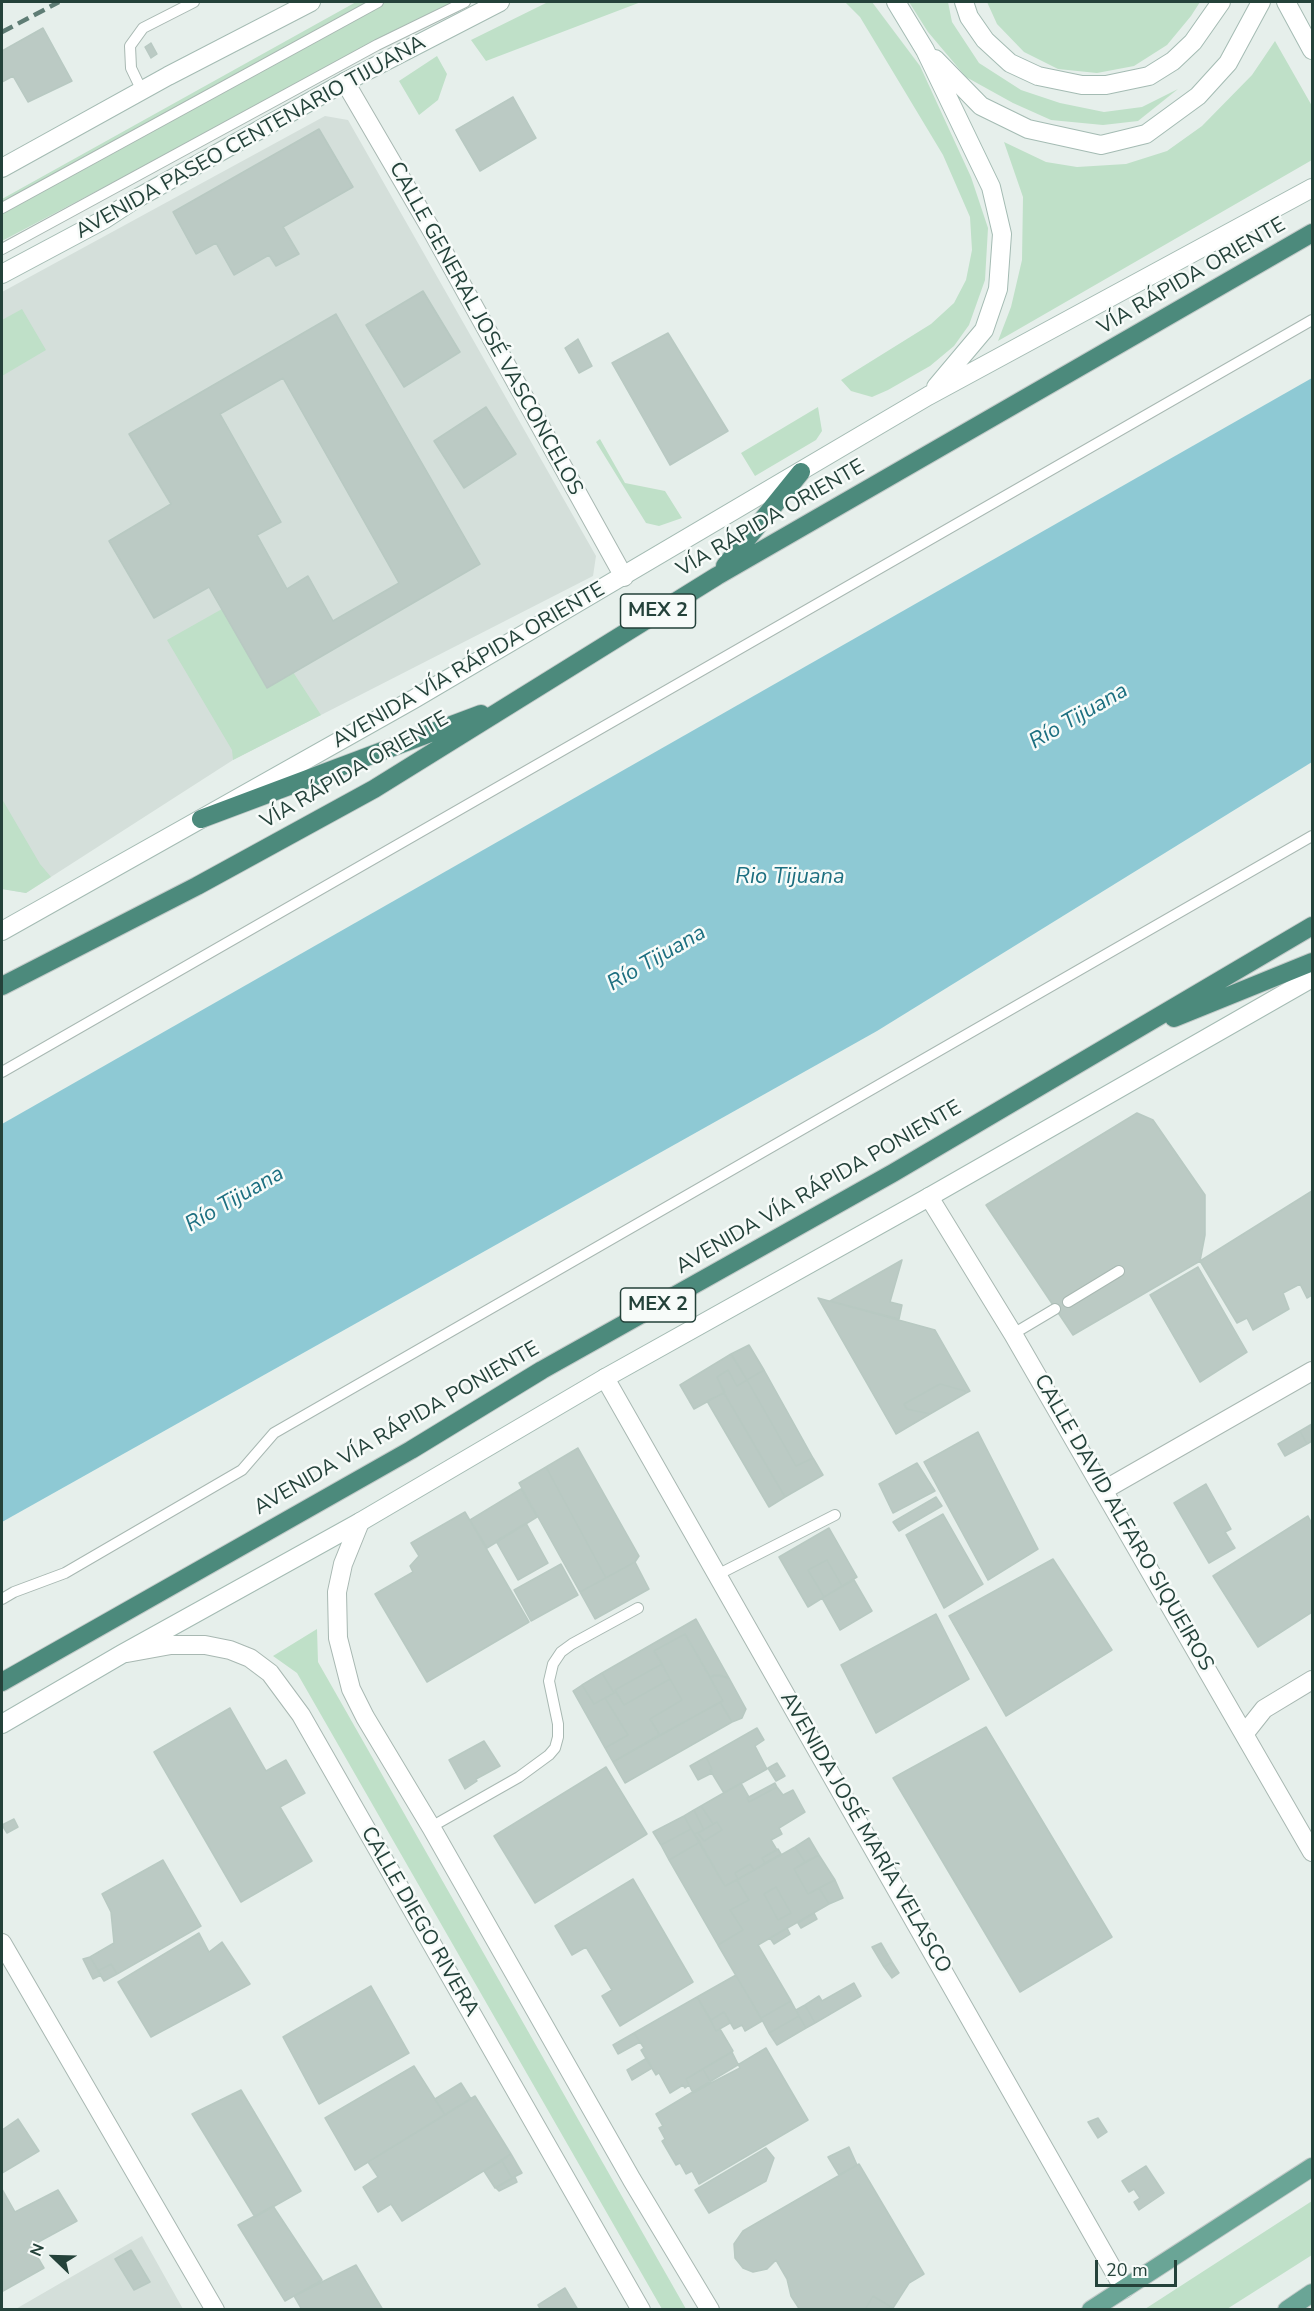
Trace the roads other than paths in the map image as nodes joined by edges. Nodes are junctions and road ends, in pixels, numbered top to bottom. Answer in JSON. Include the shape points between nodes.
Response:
{"nodes":[{"id":1,"x":194,"y":2,"type":"edge"},
{"id":2,"x":311,"y":2,"type":"edge"},
{"id":3,"x":378,"y":2,"type":"edge"},
{"id":4,"x":465,"y":2,"type":"edge"},
{"id":5,"x":500,"y":2,"type":"edge"},
{"id":6,"x":896,"y":2,"type":"edge"},
{"id":7,"x":964,"y":2,"type":"edge"},
{"id":8,"x":1221,"y":2,"type":"edge"},
{"id":9,"x":1261,"y":2,"type":"edge"},
{"id":10,"x":1286,"y":2,"type":"edge"},
{"id":11,"x":1309,"y":44,"type":"edge"},
{"id":12,"x":925,"y":50,"type":"junction"},
{"id":13,"x":345,"y":82,"type":"junction"},
{"id":14,"x":142,"y":91,"type":"junction"},
{"id":15,"x":2,"y":168,"type":"edge"},
{"id":16,"x":1312,"y":188,"type":"edge"},
{"id":17,"x":2,"y":208,"type":"edge"},
{"id":18,"x":1312,"y":233,"type":"edge"},
{"id":19,"x":2,"y":249,"type":"edge"},
{"id":20,"x":2,"y":274,"type":"edge"},
{"id":21,"x":1312,"y":320,"type":"edge"},
{"id":22,"x":928,"y":396,"type":"junction"},
{"id":23,"x":801,"y":472,"type":"junction"},
{"id":24,"x":717,"y":576,"type":"junction"},
{"id":25,"x":624,"y":577,"type":"junction"},
{"id":26,"x":516,"y":701,"type":"junction"},
{"id":27,"x":201,"y":819,"type":"junction"},
{"id":28,"x":1312,"y":836,"type":"edge"},
{"id":29,"x":1312,"y":926,"type":"edge"},
{"id":30,"x":2,"y":931,"type":"edge"},
{"id":31,"x":1312,"y":962,"type":"edge"},
{"id":32,"x":1312,"y":978,"type":"edge"},
{"id":33,"x":2,"y":986,"type":"edge"},
{"id":34,"x":1116,"y":1041,"type":"junction"},
{"id":35,"x":2,"y":1072,"type":"edge"},
{"id":36,"x":928,"y":1197,"type":"junction"},
{"id":37,"x":1119,"y":1271,"type":"dead end"},
{"id":38,"x":1068,"y":1302,"type":"dead end"},
{"id":39,"x":1055,"y":1309,"type":"dead end"},
{"id":40,"x":1013,"y":1334,"type":"junction"},
{"id":41,"x":1312,"y":1371,"type":"edge"},
{"id":42,"x":605,"y":1378,"type":"junction"},
{"id":43,"x":1104,"y":1490,"type":"junction"},
{"id":44,"x":835,"y":1515,"type":"dead end"},
{"id":45,"x":360,"y":1522,"type":"junction"},
{"id":46,"x":717,"y":1575,"type":"junction"},
{"id":47,"x":2,"y":1599,"type":"edge"},
{"id":48,"x":638,"y":1608,"type":"dead end"},
{"id":49,"x":122,"y":1654,"type":"junction"},
{"id":50,"x":1312,"y":1680,"type":"edge"},
{"id":51,"x":2,"y":1682,"type":"edge"},
{"id":52,"x":1264,"y":1709,"type":"junction"},
{"id":53,"x":1232,"y":1713,"type":"junction"},
{"id":54,"x":2,"y":1724,"type":"edge"},
{"id":55,"x":1245,"y":1733,"type":"junction"},
{"id":56,"x":430,"y":1827,"type":"junction"},
{"id":57,"x":1312,"y":1852,"type":"edge"},
{"id":58,"x":2,"y":1943,"type":"edge"},
{"id":59,"x":1312,"y":2168,"type":"edge"},
{"id":60,"x":1124,"y":2289,"type":"junction"},
{"id":61,"x":1312,"y":2293,"type":"edge"},
{"id":62,"x":215,"y":2310,"type":"edge"},
{"id":63,"x":641,"y":2310,"type":"edge"},
{"id":64,"x":710,"y":2310,"type":"edge"},
{"id":65,"x":1091,"y":2310,"type":"edge"},
{"id":66,"x":1287,"y":2310,"type":"edge"}],
"edges":[{"from":1,"to":14,"type":"lane","via":[[143,28],[130,46],[130,68]]},
{"from":2,"to":14,"type":"main road"},
{"from":3,"to":17,"type":"lane"},
{"from":4,"to":19,"type":"lane","via":[[376,45]]},
{"from":5,"to":13,"type":"main road","name":"AVENIDA PASEO CENTENARIO TIJUANA"},
{"from":6,"to":12,"type":"main road"},
{"from":7,"to":8,"type":"main road","via":[[985,40],[1010,63],[1038,76],[1082,85],[1129,82],[1149,76],[1193,42]]},
{"from":9,"to":12,"type":"main road","via":[[1228,63],[1198,96],[1146,134],[1101,145],[1028,129],[981,106]]},
{"from":10,"to":11,"type":"main road"},
{"from":12,"to":22,"type":"main road","via":[[991,187],[1002,234],[998,289],[984,330]]},
{"from":13,"to":20,"type":"main road","name":"AVENIDA PASEO CENTENARIO TIJUANA"},
{"from":13,"to":25,"type":"main road","name":"CALLE GENERAL JOSÉ VASCONCELOS"},
{"from":14,"to":15,"type":"main road"},
{"from":16,"to":22,"type":"main road","name":"AVENIDA VÍA RÁPIDA ORIENTE"},
{"from":18,"to":24,"type":"highway","name":"VÍA RÁPIDA ORIENTE","number":"MEX 2"},
{"from":21,"to":35,"type":"lane"},
{"from":22,"to":23,"type":"main road","name":"AVENIDA VÍA RÁPIDA ORIENTE"},
{"from":23,"to":24,"type":"highway"},
{"from":23,"to":25,"type":"main road","name":"AVENIDA VÍA RÁPIDA ORIENTE"},
{"from":24,"to":26,"type":"highway","name":"VÍA RÁPIDA ORIENTE","number":"MEX 2"},
{"from":25,"to":27,"type":"main road","name":"AVENIDA VÍA RÁPIDA ORIENTE"},
{"from":26,"to":27,"type":"highway"},
{"from":26,"to":33,"type":"highway","name":"VÍA RÁPIDA ORIENTE","number":"MEX 2","via":[[374,789]]},
{"from":27,"to":30,"type":"main road","name":"AVENIDA VÍA RÁPIDA ORIENTE"},
{"from":28,"to":47,"type":"lane","via":[[274,1433],[242,1470],[114,1545],[65,1573]]},
{"from":29,"to":34,"type":"highway","name":"AVENIDA VÍA RÁPIDA PONIENTE","number":"MEX 2"},
{"from":31,"to":34,"type":"highway"},
{"from":32,"to":36,"type":"main road"},
{"from":34,"to":51,"type":"highway","name":"AVENIDA VÍA RÁPIDA PONIENTE","number":"MEX 2","via":[[893,1173],[542,1370],[392,1461]]},
{"from":36,"to":40,"type":"main road","name":"CALLE DAVID ALFARO SIQUEIROS"},
{"from":36,"to":42,"type":"main road"},
{"from":37,"to":38,"type":"lane"},
{"from":39,"to":40,"type":"lane"},
{"from":40,"to":43,"type":"main road","name":"CALLE DAVID ALFARO SIQUEIROS"},
{"from":41,"to":43,"type":"main road"},
{"from":42,"to":45,"type":"main road"},
{"from":42,"to":46,"type":"main road","name":"AVENIDA JOSÉ MARÍA VELASCO"},
{"from":43,"to":53,"type":"main road","name":"CALLE DAVID ALFARO SIQUEIROS"},
{"from":44,"to":46,"type":"lane"},
{"from":45,"to":49,"type":"main road"},
{"from":45,"to":56,"type":"main road","via":[[343,1564],[337,1592],[343,1662],[365,1718]]},
{"from":46,"to":60,"type":"main road","name":"AVENIDA JOSÉ MARÍA VELASCO"},
{"from":48,"to":56,"type":"lane","via":[[572,1644],[553,1664],[549,1681],[558,1737],[549,1755],[519,1777]]},
{"from":49,"to":54,"type":"main road"},
{"from":49,"to":63,"type":"main road","name":"CALLE DIEGO RIVERA","via":[[171,1645],[205,1645],[249,1658],[270,1673],[301,1714]]},
{"from":50,"to":52,"type":"main road"},
{"from":52,"to":53,"type":"main road"},
{"from":52,"to":55,"type":"main road"},
{"from":53,"to":55,"type":"main road","name":"CALLE DAVID ALFARO SIQUEIROS"},
{"from":55,"to":57,"type":"main road","name":"CALLE DAVID ALFARO SIQUEIROS"},
{"from":56,"to":64,"type":"main road"},
{"from":58,"to":62,"type":"main road"},
{"from":59,"to":60,"type":"main road"},
{"from":60,"to":65,"type":"main road"},
{"from":61,"to":66,"type":"main road"}]}
